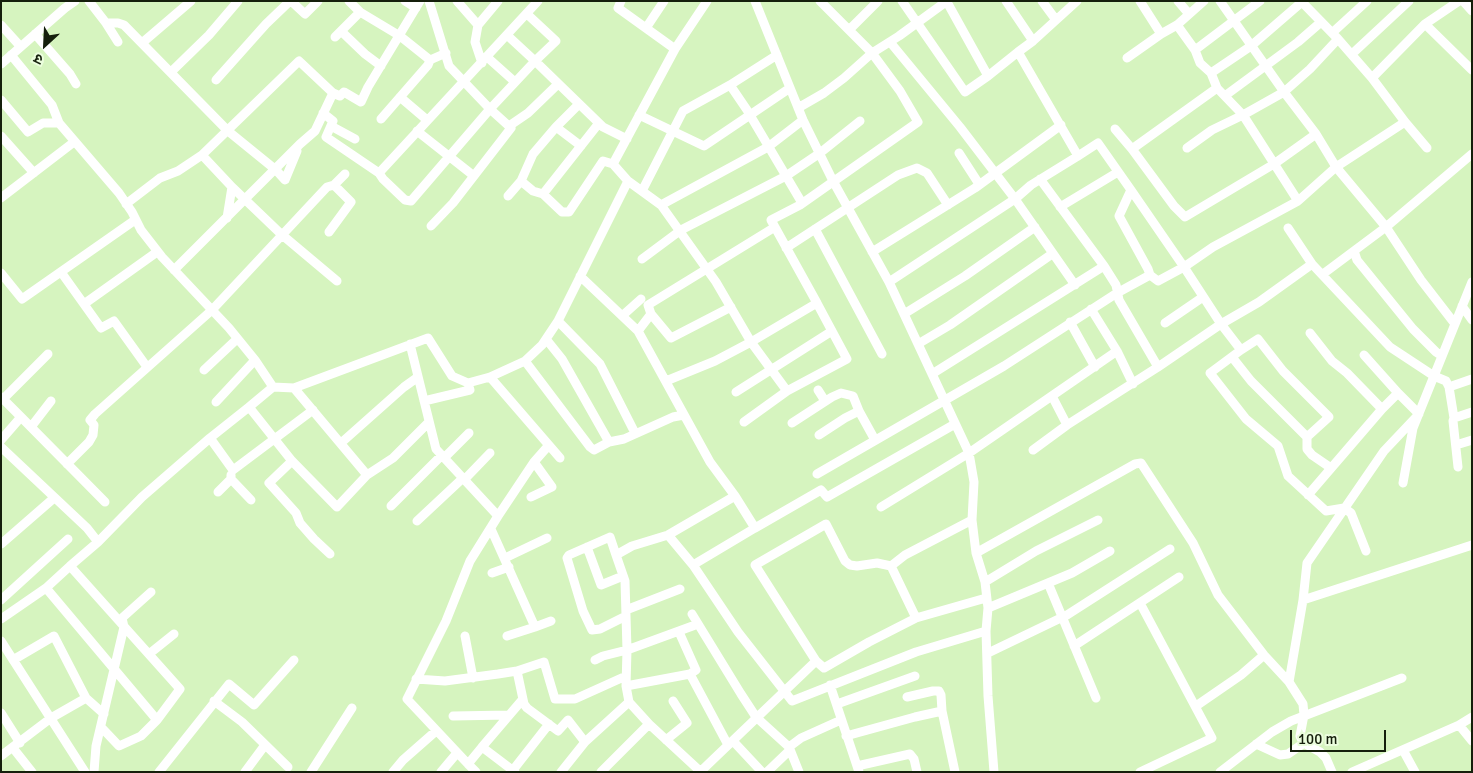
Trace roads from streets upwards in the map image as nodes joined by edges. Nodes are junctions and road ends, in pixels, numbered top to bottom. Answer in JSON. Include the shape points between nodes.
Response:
{"nodes":[{"id":1,"x":75,"y":1,"type":"edge"},
{"id":2,"x":89,"y":1,"type":"edge"},
{"id":3,"x":191,"y":1,"type":"edge"},
{"id":4,"x":238,"y":1,"type":"edge"},
{"id":5,"x":291,"y":1,"type":"edge"},
{"id":6,"x":318,"y":1,"type":"edge"},
{"id":7,"x":350,"y":1,"type":"edge"},
{"id":8,"x":405,"y":1,"type":"edge"},
{"id":9,"x":429,"y":1,"type":"edge"},
{"id":10,"x":457,"y":1,"type":"edge"},
{"id":11,"x":498,"y":1,"type":"edge"},
{"id":12,"x":538,"y":1,"type":"edge"},
{"id":13,"x":621,"y":1,"type":"edge"},
{"id":14,"x":664,"y":1,"type":"edge"},
{"id":15,"x":707,"y":1,"type":"edge"},
{"id":16,"x":755,"y":1,"type":"edge"},
{"id":17,"x":878,"y":1,"type":"edge"},
{"id":18,"x":902,"y":1,"type":"edge"},
{"id":19,"x":947,"y":1,"type":"edge"},
{"id":20,"x":1006,"y":1,"type":"edge"},
{"id":21,"x":1042,"y":1,"type":"edge"},
{"id":22,"x":1077,"y":1,"type":"edge"},
{"id":23,"x":1140,"y":1,"type":"edge"},
{"id":24,"x":1178,"y":1,"type":"edge"},
{"id":25,"x":1204,"y":1,"type":"edge"},
{"id":26,"x":1220,"y":1,"type":"edge"},
{"id":27,"x":1260,"y":1,"type":"edge"},
{"id":28,"x":1367,"y":1,"type":"edge"},
{"id":29,"x":1409,"y":1,"type":"edge"},
{"id":30,"x":1459,"y":1,"type":"edge"},
{"id":31,"x":1463,"y":1,"type":"edge"},
{"id":32,"x":822,"y":2,"type":"edge"},
{"id":33,"x":1302,"y":2,"type":"edge"},
{"id":34,"x":418,"y":5,"type":"edge"},
{"id":35,"x":1472,"y":11,"type":"edge"},
{"id":36,"x":360,"y":12,"type":"junction"},
{"id":37,"x":527,"y":14,"type":"junction"},
{"id":38,"x":1189,"y":14,"type":"junction"},
{"id":39,"x":1056,"y":20,"type":"junction"},
{"id":40,"x":1234,"y":22,"type":"junction"},
{"id":41,"x":1321,"y":22,"type":"junction"},
{"id":42,"x":106,"y":23,"type":"junction"},
{"id":43,"x":917,"y":23,"type":"junction"},
{"id":44,"x":1177,"y":24,"type":"junction"},
{"id":45,"x":1425,"y":24,"type":"junction"},
{"id":46,"x":1,"y":25,"type":"edge"},
{"id":47,"x":478,"y":25,"type":"junction"},
{"id":48,"x":646,"y":28,"type":"junction"},
{"id":49,"x":849,"y":30,"type":"junction"},
{"id":50,"x":35,"y":34,"type":"junction"},
{"id":51,"x":1161,"y":34,"type":"junction"},
{"id":52,"x":400,"y":36,"type":"junction"},
{"id":53,"x":508,"y":36,"type":"junction"},
{"id":54,"x":1335,"y":36,"type":"junction"},
{"id":55,"x":1033,"y":41,"type":"junction"},
{"id":56,"x":118,"y":42,"type":"dead end"},
{"id":57,"x":890,"y":42,"type":"junction"},
{"id":58,"x":142,"y":43,"type":"junction"},
{"id":59,"x":20,"y":46,"type":"junction"},
{"id":60,"x":1251,"y":46,"type":"junction"},
{"id":61,"x":676,"y":49,"type":"junction"},
{"id":62,"x":1195,"y":50,"type":"junction"},
{"id":63,"x":1018,"y":52,"type":"junction"},
{"id":64,"x":446,"y":53,"type":"junction"},
{"id":65,"x":872,"y":53,"type":"junction"},
{"id":66,"x":1352,"y":54,"type":"junction"},
{"id":67,"x":11,"y":55,"type":"junction"},
{"id":68,"x":778,"y":55,"type":"junction"},
{"id":69,"x":1127,"y":58,"type":"dead end"},
{"id":70,"x":430,"y":60,"type":"junction"},
{"id":71,"x":484,"y":60,"type":"junction"},
{"id":72,"x":534,"y":61,"type":"junction"},
{"id":73,"x":1,"y":64,"type":"edge"},
{"id":74,"x":381,"y":66,"type":"junction"},
{"id":75,"x":1266,"y":67,"type":"junction"},
{"id":76,"x":1472,"y":70,"type":"edge"},
{"id":77,"x":170,"y":72,"type":"junction"},
{"id":78,"x":1211,"y":73,"type":"junction"},
{"id":79,"x":988,"y":76,"type":"junction"},
{"id":80,"x":1372,"y":78,"type":"junction"},
{"id":81,"x":216,"y":80,"type":"dead end"},
{"id":82,"x":463,"y":82,"type":"junction"},
{"id":83,"x":516,"y":82,"type":"junction"},
{"id":84,"x":76,"y":84,"type":"dead end"},
{"id":85,"x":558,"y":84,"type":"junction"},
{"id":86,"x":730,"y":85,"type":"junction"},
{"id":87,"x":790,"y":88,"type":"junction"},
{"id":88,"x":1217,"y":88,"type":"junction"},
{"id":89,"x":1284,"y":92,"type":"junction"},
{"id":90,"x":333,"y":93,"type":"junction"},
{"id":91,"x":1226,"y":95,"type":"junction"},
{"id":92,"x":400,"y":97,"type":"junction"},
{"id":93,"x":1,"y":100,"type":"edge"},
{"id":94,"x":580,"y":104,"type":"junction"},
{"id":95,"x":798,"y":108,"type":"junction"},
{"id":96,"x":490,"y":109,"type":"junction"},
{"id":97,"x":323,"y":113,"type":"junction"},
{"id":98,"x":640,"y":115,"type":"junction"},
{"id":99,"x":1242,"y":115,"type":"junction"},
{"id":100,"x":750,"y":116,"type":"junction"},
{"id":101,"x":381,"y":119,"type":"dead end"},
{"id":102,"x":427,"y":120,"type":"junction"},
{"id":103,"x":803,"y":120,"type":"junction"},
{"id":104,"x":860,"y":121,"type":"dead end"},
{"id":105,"x":1405,"y":122,"type":"junction"},
{"id":106,"x":59,"y":123,"type":"junction"},
{"id":107,"x":600,"y":123,"type":"junction"},
{"id":108,"x":1061,"y":125,"type":"junction"},
{"id":109,"x":331,"y":126,"type":"junction"},
{"id":110,"x":509,"y":126,"type":"junction"},
{"id":111,"x":556,"y":127,"type":"junction"},
{"id":112,"x":1115,"y":128,"type":"dead end"},
{"id":113,"x":228,"y":131,"type":"junction"},
{"id":114,"x":417,"y":131,"type":"junction"},
{"id":115,"x":674,"y":132,"type":"junction"},
{"id":116,"x":1316,"y":134,"type":"junction"},
{"id":117,"x":1,"y":136,"type":"edge"},
{"id":118,"x":355,"y":139,"type":"dead end"},
{"id":119,"x":627,"y":139,"type":"junction"},
{"id":120,"x":74,"y":142,"type":"junction"},
{"id":121,"x":300,"y":144,"type":"junction"},
{"id":122,"x":581,"y":146,"type":"junction"},
{"id":123,"x":768,"y":147,"type":"junction"},
{"id":124,"x":1187,"y":148,"type":"dead end"},
{"id":125,"x":1427,"y":148,"type":"dead end"},
{"id":126,"x":1132,"y":149,"type":"junction"},
{"id":127,"x":820,"y":152,"type":"junction"},
{"id":128,"x":959,"y":152,"type":"dead end"},
{"id":129,"x":1472,"y":154,"type":"edge"},
{"id":130,"x":202,"y":155,"type":"junction"},
{"id":131,"x":449,"y":156,"type":"junction"},
{"id":132,"x":1078,"y":156,"type":"junction"},
{"id":133,"x":613,"y":164,"type":"junction"},
{"id":134,"x":1274,"y":164,"type":"junction"},
{"id":135,"x":1336,"y":167,"type":"junction"},
{"id":136,"x":276,"y":170,"type":"junction"},
{"id":137,"x":1118,"y":172,"type":"junction"},
{"id":138,"x":34,"y":173,"type":"junction"},
{"id":139,"x":379,"y":173,"type":"junction"},
{"id":140,"x":345,"y":174,"type":"dead end"},
{"id":141,"x":996,"y":174,"type":"junction"},
{"id":142,"x":474,"y":176,"type":"junction"},
{"id":143,"x":786,"y":176,"type":"junction"},
{"id":144,"x":1040,"y":179,"type":"junction"},
{"id":145,"x":520,"y":181,"type":"junction"},
{"id":146,"x":628,"y":181,"type":"junction"},
{"id":147,"x":833,"y":181,"type":"junction"},
{"id":148,"x":979,"y":184,"type":"junction"},
{"id":149,"x":334,"y":185,"type":"junction"},
{"id":150,"x":232,"y":188,"type":"junction"},
{"id":151,"x":1131,"y":190,"type":"junction"},
{"id":152,"x":642,"y":191,"type":"junction"},
{"id":153,"x":543,"y":194,"type":"junction"},
{"id":154,"x":508,"y":196,"type":"dead end"},
{"id":155,"x":1,"y":198,"type":"edge"},
{"id":156,"x":245,"y":199,"type":"junction"},
{"id":157,"x":1015,"y":199,"type":"junction"},
{"id":158,"x":1298,"y":201,"type":"junction"},
{"id":159,"x":802,"y":203,"type":"junction"},
{"id":160,"x":126,"y":204,"type":"junction"},
{"id":161,"x":661,"y":205,"type":"junction"},
{"id":162,"x":948,"y":205,"type":"junction"},
{"id":163,"x":1060,"y":207,"type":"junction"},
{"id":164,"x":848,"y":209,"type":"junction"},
{"id":165,"x":226,"y":218,"type":"junction"},
{"id":166,"x":135,"y":220,"type":"junction"},
{"id":167,"x":431,"y":226,"type":"dead end"},
{"id":168,"x":1035,"y":226,"type":"junction"},
{"id":169,"x":775,"y":227,"type":"junction"},
{"id":170,"x":1386,"y":227,"type":"junction"},
{"id":171,"x":1288,"y":228,"type":"dead end"},
{"id":172,"x":815,"y":229,"type":"junction"},
{"id":173,"x":681,"y":230,"type":"junction"},
{"id":174,"x":329,"y":232,"type":"dead end"},
{"id":175,"x":281,"y":234,"type":"junction"},
{"id":176,"x":786,"y":248,"type":"junction"},
{"id":177,"x":1354,"y":251,"type":"junction"},
{"id":178,"x":157,"y":252,"type":"junction"},
{"id":179,"x":872,"y":252,"type":"junction"},
{"id":180,"x":1052,"y":254,"type":"junction"},
{"id":181,"x":642,"y":259,"type":"dead end"},
{"id":182,"x":1312,"y":264,"type":"junction"},
{"id":183,"x":1104,"y":266,"type":"junction"},
{"id":184,"x":1184,"y":267,"type":"junction"},
{"id":185,"x":707,"y":268,"type":"junction"},
{"id":186,"x":174,"y":270,"type":"junction"},
{"id":187,"x":61,"y":272,"type":"junction"},
{"id":188,"x":1,"y":273,"type":"edge"},
{"id":189,"x":1323,"y":274,"type":"junction"},
{"id":190,"x":1150,"y":275,"type":"junction"},
{"id":191,"x":580,"y":276,"type":"junction"},
{"id":192,"x":337,"y":281,"type":"dead end"},
{"id":193,"x":889,"y":282,"type":"junction"},
{"id":194,"x":1472,"y":282,"type":"edge"},
{"id":195,"x":1075,"y":285,"type":"junction"},
{"id":196,"x":1117,"y":292,"type":"junction"},
{"id":197,"x":1203,"y":297,"type":"junction"},
{"id":198,"x":641,"y":299,"type":"dead end"},
{"id":199,"x":817,"y":303,"type":"junction"},
{"id":200,"x":84,"y":304,"type":"junction"},
{"id":201,"x":731,"y":306,"type":"junction"},
{"id":202,"x":1462,"y":306,"type":"junction"},
{"id":203,"x":1091,"y":309,"type":"junction"},
{"id":204,"x":212,"y":310,"type":"junction"},
{"id":205,"x":651,"y":314,"type":"junction"},
{"id":206,"x":904,"y":314,"type":"junction"},
{"id":207,"x":622,"y":316,"type":"junction"},
{"id":208,"x":1472,"y":320,"type":"edge"},
{"id":209,"x":558,"y":321,"type":"junction"},
{"id":210,"x":1070,"y":322,"type":"junction"},
{"id":211,"x":1165,"y":323,"type":"dead end"},
{"id":212,"x":1221,"y":324,"type":"junction"},
{"id":213,"x":1455,"y":324,"type":"junction"},
{"id":214,"x":638,"y":331,"type":"junction"},
{"id":215,"x":832,"y":331,"type":"junction"},
{"id":216,"x":1310,"y":333,"type":"dead end"},
{"id":217,"x":237,"y":339,"type":"junction"},
{"id":218,"x":546,"y":339,"type":"junction"},
{"id":219,"x":751,"y":342,"type":"junction"},
{"id":220,"x":410,"y":344,"type":"junction"},
{"id":221,"x":918,"y":344,"type":"junction"},
{"id":222,"x":1242,"y":350,"type":"junction"},
{"id":223,"x":1117,"y":351,"type":"junction"},
{"id":224,"x":48,"y":354,"type":"dead end"},
{"id":225,"x":882,"y":354,"type":"dead end"},
{"id":226,"x":1364,"y":355,"type":"dead end"},
{"id":227,"x":1442,"y":356,"type":"junction"},
{"id":228,"x":1232,"y":357,"type":"junction"},
{"id":229,"x":255,"y":360,"type":"junction"},
{"id":230,"x":525,"y":361,"type":"junction"},
{"id":231,"x":147,"y":367,"type":"junction"},
{"id":232,"x":1095,"y":367,"type":"junction"},
{"id":233,"x":1158,"y":367,"type":"junction"},
{"id":234,"x":771,"y":369,"type":"junction"},
{"id":235,"x":204,"y":370,"type":"dead end"},
{"id":236,"x":932,"y":374,"type":"junction"},
{"id":237,"x":1434,"y":376,"type":"junction"},
{"id":238,"x":418,"y":377,"type":"junction"},
{"id":239,"x":490,"y":377,"type":"junction"},
{"id":240,"x":1472,"y":379,"type":"edge"},
{"id":241,"x":666,"y":381,"type":"junction"},
{"id":242,"x":468,"y":383,"type":"junction"},
{"id":243,"x":1133,"y":384,"type":"junction"},
{"id":244,"x":1449,"y":387,"type":"junction"},
{"id":245,"x":273,"y":388,"type":"junction"},
{"id":246,"x":294,"y":388,"type":"junction"},
{"id":247,"x":818,"y":390,"type":"dead end"},
{"id":248,"x":787,"y":391,"type":"junction"},
{"id":249,"x":736,"y":392,"type":"dead end"},
{"id":250,"x":1398,"y":393,"type":"junction"},
{"id":251,"x":1052,"y":396,"type":"junction"},
{"id":252,"x":2,"y":398,"type":"edge"},
{"id":253,"x":51,"y":401,"type":"dead end"},
{"id":254,"x":424,"y":401,"type":"junction"},
{"id":255,"x":825,"y":401,"type":"junction"},
{"id":256,"x":944,"y":401,"type":"junction"},
{"id":257,"x":216,"y":402,"type":"dead end"},
{"id":258,"x":248,"y":407,"type":"junction"},
{"id":259,"x":1382,"y":408,"type":"junction"},
{"id":260,"x":313,"y":410,"type":"junction"},
{"id":261,"x":859,"y":411,"type":"junction"},
{"id":262,"x":1472,"y":412,"type":"edge"},
{"id":263,"x":1419,"y":414,"type":"junction"},
{"id":264,"x":684,"y":415,"type":"junction"},
{"id":265,"x":21,"y":417,"type":"junction"},
{"id":266,"x":1454,"y":418,"type":"junction"},
{"id":267,"x":429,"y":422,"type":"junction"},
{"id":268,"x":744,"y":422,"type":"dead end"},
{"id":269,"x":792,"y":423,"type":"dead end"},
{"id":270,"x":955,"y":424,"type":"junction"},
{"id":271,"x":1067,"y":425,"type":"junction"},
{"id":272,"x":31,"y":427,"type":"junction"},
{"id":273,"x":469,"y":433,"type":"dead end"},
{"id":274,"x":635,"y":433,"type":"junction"},
{"id":275,"x":819,"y":435,"type":"dead end"},
{"id":276,"x":1308,"y":437,"type":"junction"},
{"id":277,"x":210,"y":438,"type":"junction"},
{"id":278,"x":274,"y":438,"type":"junction"},
{"id":279,"x":1,"y":440,"type":"edge"},
{"id":280,"x":875,"y":440,"type":"junction"},
{"id":281,"x":1472,"y":440,"type":"edge"},
{"id":282,"x":609,"y":442,"type":"junction"},
{"id":283,"x":341,"y":443,"type":"junction"},
{"id":284,"x":549,"y":445,"type":"junction"},
{"id":285,"x":1456,"y":446,"type":"junction"},
{"id":286,"x":1,"y":447,"type":"edge"},
{"id":287,"x":1033,"y":450,"type":"dead end"},
{"id":288,"x":490,"y":453,"type":"dead end"},
{"id":289,"x":969,"y":453,"type":"junction"},
{"id":290,"x":443,"y":457,"type":"junction"},
{"id":291,"x":560,"y":458,"type":"dead end"},
{"id":292,"x":292,"y":461,"type":"junction"},
{"id":293,"x":534,"y":462,"type":"junction"},
{"id":294,"x":68,"y":464,"type":"junction"},
{"id":295,"x":1458,"y":467,"type":"dead end"},
{"id":296,"x":1331,"y":468,"type":"junction"},
{"id":297,"x":367,"y":474,"type":"junction"},
{"id":298,"x":817,"y":474,"type":"dead end"},
{"id":299,"x":232,"y":475,"type":"junction"},
{"id":300,"x":464,"y":479,"type":"junction"},
{"id":301,"x":1403,"y":483,"type":"dead end"},
{"id":302,"x":218,"y":492,"type":"dead end"},
{"id":303,"x":1308,"y":495,"type":"junction"},
{"id":304,"x":735,"y":496,"type":"junction"},
{"id":305,"x":531,"y":497,"type":"dead end"},
{"id":306,"x":54,"y":498,"type":"junction"},
{"id":307,"x":251,"y":500,"type":"dead end"},
{"id":308,"x":105,"y":502,"type":"dead end"},
{"id":309,"x":391,"y":506,"type":"dead end"},
{"id":310,"x":881,"y":507,"type":"dead end"},
{"id":311,"x":1344,"y":508,"type":"junction"},
{"id":312,"x":498,"y":516,"type":"junction"},
{"id":313,"x":972,"y":520,"type":"junction"},
{"id":314,"x":1098,"y":520,"type":"dead end"},
{"id":315,"x":417,"y":521,"type":"dead end"},
{"id":316,"x":755,"y":528,"type":"junction"},
{"id":317,"x":491,"y":529,"type":"junction"},
{"id":318,"x":668,"y":535,"type":"junction"},
{"id":319,"x":547,"y":538,"type":"dead end"},
{"id":320,"x":68,"y":539,"type":"dead end"},
{"id":321,"x":98,"y":542,"type":"junction"},
{"id":322,"x":1,"y":544,"type":"edge"},
{"id":323,"x":1472,"y":545,"type":"edge"},
{"id":324,"x":587,"y":548,"type":"junction"},
{"id":325,"x":1170,"y":550,"type":"dead end"},
{"id":326,"x":1366,"y":551,"type":"dead end"},
{"id":327,"x":1110,"y":552,"type":"dead end"},
{"id":328,"x":330,"y":554,"type":"dead end"},
{"id":329,"x":976,"y":554,"type":"junction"},
{"id":330,"x":616,"y":555,"type":"junction"},
{"id":331,"x":507,"y":562,"type":"junction"},
{"id":332,"x":693,"y":565,"type":"junction"},
{"id":333,"x":70,"y":566,"type":"junction"},
{"id":334,"x":891,"y":566,"type":"junction"},
{"id":335,"x":492,"y":573,"type":"dead end"},
{"id":336,"x":623,"y":576,"type":"junction"},
{"id":337,"x":1180,"y":577,"type":"dead end"},
{"id":338,"x":984,"y":582,"type":"junction"},
{"id":339,"x":1048,"y":583,"type":"junction"},
{"id":340,"x":46,"y":588,"type":"junction"},
{"id":341,"x":680,"y":589,"type":"dead end"},
{"id":342,"x":151,"y":592,"type":"dead end"},
{"id":343,"x":986,"y":598,"type":"junction"},
{"id":344,"x":1,"y":600,"type":"edge"},
{"id":345,"x":1303,"y":600,"type":"junction"},
{"id":346,"x":1140,"y":603,"type":"junction"},
{"id":347,"x":988,"y":608,"type":"junction"},
{"id":348,"x":626,"y":613,"type":"junction"},
{"id":349,"x":692,"y":614,"type":"dead end"},
{"id":350,"x":916,"y":618,"type":"junction"},
{"id":351,"x":1061,"y":618,"type":"junction"},
{"id":352,"x":1,"y":619,"type":"edge"},
{"id":353,"x":551,"y":621,"type":"dead end"},
{"id":354,"x":698,"y":624,"type":"junction"},
{"id":355,"x":124,"y":627,"type":"junction"},
{"id":356,"x":535,"y":627,"type":"junction"},
{"id":357,"x":986,"y":631,"type":"junction"},
{"id":358,"x":679,"y":632,"type":"junction"},
{"id":359,"x":174,"y":634,"type":"dead end"},
{"id":360,"x":465,"y":636,"type":"dead end"},
{"id":361,"x":507,"y":636,"type":"dead end"},
{"id":362,"x":1,"y":641,"type":"edge"},
{"id":363,"x":1074,"y":646,"type":"junction"},
{"id":364,"x":627,"y":650,"type":"junction"},
{"id":365,"x":988,"y":652,"type":"junction"},
{"id":366,"x":149,"y":654,"type":"junction"},
{"id":367,"x":1264,"y":655,"type":"junction"},
{"id":368,"x":13,"y":660,"type":"junction"},
{"id":369,"x":294,"y":660,"type":"dead end"},
{"id":370,"x":595,"y":660,"type":"dead end"},
{"id":371,"x":816,"y":661,"type":"junction"},
{"id":372,"x":114,"y":669,"type":"junction"},
{"id":373,"x":517,"y":671,"type":"junction"},
{"id":374,"x":690,"y":674,"type":"junction"},
{"id":375,"x":626,"y":676,"type":"junction"},
{"id":376,"x":915,"y":676,"type":"dead end"},
{"id":377,"x":473,"y":678,"type":"junction"},
{"id":378,"x":1402,"y":678,"type":"dead end"},
{"id":379,"x":416,"y":679,"type":"junction"},
{"id":380,"x":1289,"y":682,"type":"junction"},
{"id":381,"x":830,"y":685,"type":"junction"},
{"id":382,"x":626,"y":686,"type":"junction"},
{"id":383,"x":784,"y":691,"type":"junction"},
{"id":384,"x":907,"y":697,"type":"dead end"},
{"id":385,"x":86,"y":698,"type":"junction"},
{"id":386,"x":1096,"y":698,"type":"dead end"},
{"id":387,"x":523,"y":699,"type":"junction"},
{"id":388,"x":214,"y":701,"type":"junction"},
{"id":389,"x":674,"y":701,"type":"dead end"},
{"id":390,"x":629,"y":702,"type":"junction"},
{"id":391,"x":837,"y":704,"type":"junction"},
{"id":392,"x":1196,"y":706,"type":"junction"},
{"id":393,"x":352,"y":708,"type":"dead end"},
{"id":394,"x":942,"y":711,"type":"junction"},
{"id":395,"x":1,"y":713,"type":"edge"},
{"id":396,"x":104,"y":714,"type":"junction"},
{"id":397,"x":509,"y":715,"type":"junction"},
{"id":398,"x":453,"y":716,"type":"dead end"},
{"id":399,"x":756,"y":716,"type":"junction"},
{"id":400,"x":1304,"y":716,"type":"junction"},
{"id":401,"x":51,"y":718,"type":"junction"},
{"id":402,"x":1472,"y":718,"type":"edge"},
{"id":403,"x":157,"y":720,"type":"junction"},
{"id":404,"x":841,"y":720,"type":"junction"},
{"id":405,"x":549,"y":724,"type":"junction"},
{"id":406,"x":649,"y":724,"type":"junction"},
{"id":407,"x":1459,"y":725,"type":"junction"},
{"id":408,"x":101,"y":727,"type":"junction"},
{"id":409,"x":436,"y":731,"type":"junction"},
{"id":410,"x":846,"y":736,"type":"junction"},
{"id":411,"x":666,"y":740,"type":"junction"},
{"id":412,"x":1472,"y":741,"type":"edge"},
{"id":413,"x":585,"y":742,"type":"junction"},
{"id":414,"x":730,"y":743,"type":"junction"},
{"id":415,"x":1304,"y":743,"type":"junction"},
{"id":416,"x":1256,"y":744,"type":"junction"},
{"id":417,"x":265,"y":745,"type":"junction"},
{"id":418,"x":16,"y":746,"type":"junction"},
{"id":419,"x":482,"y":747,"type":"junction"},
{"id":420,"x":789,"y":749,"type":"junction"},
{"id":421,"x":1403,"y":750,"type":"junction"},
{"id":422,"x":457,"y":753,"type":"junction"},
{"id":423,"x":1,"y":756,"type":"edge"},
{"id":424,"x":468,"y":764,"type":"junction"},
{"id":425,"x":288,"y":768,"type":"dead end"},
{"id":426,"x":858,"y":769,"type":"edge"},
{"id":427,"x":514,"y":771,"type":"edge"},
{"id":428,"x":700,"y":771,"type":"edge"},
{"id":429,"x":32,"y":772,"type":"edge"},
{"id":430,"x":85,"y":772,"type":"edge"},
{"id":431,"x":94,"y":772,"type":"edge"},
{"id":432,"x":159,"y":772,"type":"edge"},
{"id":433,"x":245,"y":772,"type":"edge"},
{"id":434,"x":311,"y":772,"type":"edge"},
{"id":435,"x":393,"y":772,"type":"edge"},
{"id":436,"x":441,"y":772,"type":"edge"},
{"id":437,"x":476,"y":772,"type":"edge"},
{"id":438,"x":561,"y":772,"type":"edge"},
{"id":439,"x":601,"y":772,"type":"edge"},
{"id":440,"x":762,"y":772,"type":"edge"},
{"id":441,"x":767,"y":772,"type":"edge"},
{"id":442,"x":799,"y":772,"type":"edge"},
{"id":443,"x":917,"y":772,"type":"edge"},
{"id":444,"x":955,"y":772,"type":"edge"},
{"id":445,"x":994,"y":772,"type":"edge"},
{"id":446,"x":1140,"y":772,"type":"edge"},
{"id":447,"x":1220,"y":772,"type":"edge"},
{"id":448,"x":1332,"y":772,"type":"edge"},
{"id":449,"x":1352,"y":772,"type":"edge"},
{"id":450,"x":1416,"y":772,"type":"edge"}],
"edges":[{"from":1,"to":50,"type":"street"},
{"from":2,"to":42,"type":"street"},
{"from":3,"to":58,"type":"street"},
{"from":4,"to":77,"type":"street","via":[[209,35]]},
{"from":5,"to":6,"type":"street","via":[[305,14]]},
{"from":5,"to":81,"type":"street"},
{"from":7,"to":36,"type":"street"},
{"from":8,"to":34,"type":"street"},
{"from":9,"to":64,"type":"street"},
{"from":10,"to":47,"type":"street"},
{"from":11,"to":47,"type":"street"},
{"from":12,"to":37,"type":"street"},
{"from":13,"to":48,"type":"street","via":[[618,8]]},
{"from":14,"to":48,"type":"street"},
{"from":15,"to":61,"type":"street"},
{"from":16,"to":68,"type":"street"},
{"from":17,"to":49,"type":"street"},
{"from":18,"to":43,"type":"street"},
{"from":19,"to":43,"type":"street"},
{"from":19,"to":79,"type":"street"},
{"from":20,"to":55,"type":"street"},
{"from":21,"to":39,"type":"street"},
{"from":22,"to":39,"type":"street"},
{"from":23,"to":51,"type":"street"},
{"from":24,"to":38,"type":"street"},
{"from":25,"to":38,"type":"street"},
{"from":26,"to":40,"type":"street"},
{"from":27,"to":40,"type":"street"},
{"from":28,"to":54,"type":"street"},
{"from":29,"to":66,"type":"street"},
{"from":30,"to":45,"type":"street"},
{"from":31,"to":35,"type":"street"},
{"from":32,"to":49,"type":"street"},
{"from":33,"to":41,"type":"street"},
{"from":33,"to":60,"type":"street"},
{"from":34,"to":52,"type":"street"},
{"from":36,"to":52,"type":"street"},
{"from":36,"to":74,"type":"street","via":[[338,34]]},
{"from":37,"to":53,"type":"street"},
{"from":37,"to":72,"type":"street","via":[[556,41]]},
{"from":38,"to":44,"type":"street"},
{"from":39,"to":55,"type":"street"},
{"from":40,"to":60,"type":"street"},
{"from":40,"to":62,"type":"street"},
{"from":41,"to":54,"type":"street"},
{"from":41,"to":75,"type":"street"},
{"from":42,"to":56,"type":"street"},
{"from":42,"to":58,"type":"street","via":[[124,26]]},
{"from":43,"to":57,"type":"street"},
{"from":43,"to":79,"type":"street","via":[[965,92]]},
{"from":44,"to":51,"type":"street"},
{"from":44,"to":62,"type":"street"},
{"from":45,"to":76,"type":"street"},
{"from":45,"to":80,"type":"street"},
{"from":46,"to":59,"type":"street"},
{"from":47,"to":71,"type":"street","via":[[474,42]]},
{"from":48,"to":61,"type":"street"},
{"from":49,"to":65,"type":"street"},
{"from":50,"to":59,"type":"street"},
{"from":50,"to":84,"type":"street"},
{"from":51,"to":69,"type":"street"},
{"from":52,"to":70,"type":"street"},
{"from":52,"to":74,"type":"street"},
{"from":53,"to":71,"type":"street"},
{"from":53,"to":72,"type":"street"},
{"from":54,"to":66,"type":"street"},
{"from":54,"to":89,"type":"street","via":[[1310,69]]},
{"from":55,"to":63,"type":"street"},
{"from":57,"to":65,"type":"street"},
{"from":57,"to":141,"type":"street"},
{"from":58,"to":77,"type":"street"},
{"from":59,"to":67,"type":"street"},
{"from":60,"to":75,"type":"street"},
{"from":60,"to":78,"type":"street"},
{"from":61,"to":98,"type":"street"},
{"from":62,"to":78,"type":"street","via":[[1200,63]]},
{"from":63,"to":79,"type":"street"},
{"from":63,"to":108,"type":"street"},
{"from":64,"to":70,"type":"street"},
{"from":64,"to":82,"type":"street","via":[[449,66]]},
{"from":65,"to":95,"type":"street","via":[[838,83]]},
{"from":65,"to":147,"type":"street","via":[[918,122]]},
{"from":66,"to":80,"type":"street"},
{"from":67,"to":73,"type":"street"},
{"from":67,"to":106,"type":"street","via":[[52,105]]},
{"from":68,"to":86,"type":"street"},
{"from":68,"to":87,"type":"street"},
{"from":70,"to":92,"type":"street"},
{"from":71,"to":82,"type":"street"},
{"from":71,"to":83,"type":"street"},
{"from":72,"to":83,"type":"street"},
{"from":72,"to":85,"type":"street"},
{"from":74,"to":90,"type":"street","via":[[361,102],[344,92],[340,96]]},
{"from":75,"to":89,"type":"street"},
{"from":75,"to":91,"type":"street"},
{"from":77,"to":113,"type":"street"},
{"from":78,"to":88,"type":"street"},
{"from":80,"to":105,"type":"street"},
{"from":82,"to":96,"type":"street"},
{"from":82,"to":102,"type":"street"},
{"from":83,"to":96,"type":"street"},
{"from":85,"to":94,"type":"street"},
{"from":85,"to":110,"type":"street"},
{"from":86,"to":100,"type":"street"},
{"from":86,"to":115,"type":"street","via":[[683,111]]},
{"from":87,"to":95,"type":"street"},
{"from":87,"to":100,"type":"street"},
{"from":88,"to":91,"type":"street"},
{"from":88,"to":126,"type":"street"},
{"from":89,"to":99,"type":"street"},
{"from":89,"to":116,"type":"street"},
{"from":90,"to":97,"type":"street"},
{"from":90,"to":113,"type":"street","via":[[299,61]]},
{"from":91,"to":99,"type":"street"},
{"from":92,"to":101,"type":"street"},
{"from":92,"to":102,"type":"street"},
{"from":93,"to":106,"type":"street","via":[[28,132],[43,123]]},
{"from":94,"to":107,"type":"street"},
{"from":94,"to":111,"type":"street"},
{"from":95,"to":103,"type":"street"},
{"from":96,"to":110,"type":"street"},
{"from":96,"to":131,"type":"street"},
{"from":97,"to":109,"type":"street","via":[[333,121]]},
{"from":97,"to":121,"type":"street","via":[[315,131]]},
{"from":98,"to":115,"type":"street"},
{"from":98,"to":119,"type":"street"},
{"from":99,"to":124,"type":"street","via":[[1212,130]]},
{"from":99,"to":134,"type":"street"},
{"from":100,"to":115,"type":"street","via":[[704,146]]},
{"from":100,"to":123,"type":"street"},
{"from":102,"to":114,"type":"street"},
{"from":103,"to":123,"type":"street"},
{"from":103,"to":127,"type":"street"},
{"from":104,"to":127,"type":"street"},
{"from":105,"to":125,"type":"street"},
{"from":105,"to":135,"type":"street"},
{"from":106,"to":120,"type":"street"},
{"from":107,"to":119,"type":"street"},
{"from":107,"to":122,"type":"street"},
{"from":108,"to":132,"type":"street"},
{"from":108,"to":141,"type":"street"},
{"from":109,"to":118,"type":"street"},
{"from":109,"to":139,"type":"street","via":[[326,137]]},
{"from":110,"to":142,"type":"street"},
{"from":111,"to":122,"type":"street"},
{"from":111,"to":145,"type":"street","via":[[533,154]]},
{"from":112,"to":126,"type":"street"},
{"from":113,"to":130,"type":"street"},
{"from":113,"to":136,"type":"street"},
{"from":114,"to":131,"type":"street"},
{"from":114,"to":139,"type":"street"},
{"from":115,"to":152,"type":"street"},
{"from":116,"to":134,"type":"street"},
{"from":116,"to":135,"type":"street"},
{"from":117,"to":138,"type":"street"},
{"from":119,"to":133,"type":"street"},
{"from":120,"to":138,"type":"street"},
{"from":120,"to":160,"type":"street"},
{"from":121,"to":136,"type":"street"},
{"from":121,"to":136,"type":"street","via":[[285,180]]},
{"from":122,"to":153,"type":"street"},
{"from":123,"to":143,"type":"street"},
{"from":123,"to":161,"type":"street"},
{"from":126,"to":134,"type":"street","via":[[1185,217]]},
{"from":127,"to":143,"type":"street"},
{"from":127,"to":147,"type":"street"},
{"from":128,"to":148,"type":"street"},
{"from":129,"to":170,"type":"street"},
{"from":130,"to":150,"type":"street"},
{"from":130,"to":160,"type":"street","via":[[178,171],[160,178]]},
{"from":131,"to":139,"type":"street","via":[[411,201],[405,200]]},
{"from":131,"to":142,"type":"street"},
{"from":132,"to":137,"type":"street","via":[[1098,143]]},
{"from":132,"to":144,"type":"street"},
{"from":133,"to":146,"type":"street"},
{"from":133,"to":153,"type":"street","via":[[604,161],[569,212],[562,212]]},
{"from":134,"to":158,"type":"street"},
{"from":135,"to":158,"type":"street"},
{"from":135,"to":170,"type":"street"},
{"from":136,"to":156,"type":"street"},
{"from":137,"to":151,"type":"street"},
{"from":137,"to":163,"type":"street"},
{"from":138,"to":155,"type":"street"},
{"from":140,"to":149,"type":"street"},
{"from":141,"to":148,"type":"street"},
{"from":141,"to":157,"type":"street"},
{"from":142,"to":167,"type":"street"},
{"from":143,"to":159,"type":"street"},
{"from":143,"to":173,"type":"street"},
{"from":144,"to":157,"type":"street"},
{"from":144,"to":163,"type":"street"},
{"from":145,"to":153,"type":"street","via":[[532,191]]},
{"from":145,"to":154,"type":"street"},
{"from":146,"to":152,"type":"street"},
{"from":146,"to":191,"type":"street"},
{"from":147,"to":159,"type":"street"},
{"from":147,"to":164,"type":"street"},
{"from":148,"to":162,"type":"street"},
{"from":149,"to":174,"type":"street","via":[[352,202]]},
{"from":149,"to":175,"type":"street","via":[[327,187]]},
{"from":150,"to":156,"type":"street"},
{"from":150,"to":165,"type":"street"},
{"from":151,"to":184,"type":"street"},
{"from":151,"to":190,"type":"street","via":[[1118,216]]},
{"from":152,"to":161,"type":"street"},
{"from":156,"to":165,"type":"street"},
{"from":156,"to":175,"type":"street"},
{"from":157,"to":168,"type":"street"},
{"from":157,"to":193,"type":"street"},
{"from":158,"to":184,"type":"street","via":[[1213,246]]},
{"from":159,"to":169,"type":"street","via":[[771,220]]},
{"from":160,"to":166,"type":"street"},
{"from":161,"to":173,"type":"street"},
{"from":162,"to":164,"type":"street","via":[[928,173],[917,168],[898,175]]},
{"from":162,"to":179,"type":"street"},
{"from":163,"to":183,"type":"street"},
{"from":164,"to":172,"type":"street"},
{"from":164,"to":179,"type":"street"},
{"from":165,"to":186,"type":"street"},
{"from":166,"to":178,"type":"street"},
{"from":166,"to":187,"type":"street"},
{"from":168,"to":180,"type":"street"},
{"from":168,"to":206,"type":"street"},
{"from":169,"to":176,"type":"street"},
{"from":169,"to":185,"type":"street"},
{"from":170,"to":177,"type":"street"},
{"from":170,"to":213,"type":"street"},
{"from":171,"to":182,"type":"street"},
{"from":172,"to":176,"type":"street"},
{"from":172,"to":225,"type":"street"},
{"from":173,"to":181,"type":"street"},
{"from":173,"to":185,"type":"street"},
{"from":175,"to":192,"type":"street"},
{"from":175,"to":204,"type":"street"},
{"from":176,"to":199,"type":"street"},
{"from":177,"to":189,"type":"street"},
{"from":177,"to":227,"type":"street","via":[[1357,260],[1413,329]]},
{"from":178,"to":186,"type":"street"},
{"from":178,"to":200,"type":"street"},
{"from":179,"to":193,"type":"street"},
{"from":180,"to":195,"type":"street"},
{"from":180,"to":221,"type":"street"},
{"from":182,"to":189,"type":"street"},
{"from":182,"to":212,"type":"street","via":[[1259,302]]},
{"from":183,"to":195,"type":"street"},
{"from":183,"to":196,"type":"street"},
{"from":184,"to":190,"type":"street","via":[[1158,282]]},
{"from":184,"to":197,"type":"street"},
{"from":185,"to":201,"type":"street"},
{"from":185,"to":205,"type":"street","via":[[648,305]]},
{"from":186,"to":204,"type":"street"},
{"from":187,"to":188,"type":"street","via":[[22,299]]},
{"from":187,"to":200,"type":"street"},
{"from":189,"to":237,"type":"street","via":[[1390,348]]},
{"from":190,"to":196,"type":"street"},
{"from":191,"to":207,"type":"street"},
{"from":191,"to":209,"type":"street"},
{"from":193,"to":206,"type":"street"},
{"from":194,"to":202,"type":"street"},
{"from":195,"to":236,"type":"street"},
{"from":196,"to":203,"type":"street"},
{"from":196,"to":233,"type":"street"},
{"from":197,"to":211,"type":"street"},
{"from":197,"to":212,"type":"street"},
{"from":198,"to":207,"type":"street"},
{"from":199,"to":215,"type":"street"},
{"from":199,"to":219,"type":"street"},
{"from":200,"to":231,"type":"street","via":[[100,328],[114,321]]},
{"from":201,"to":205,"type":"street","via":[[671,338]]},
{"from":201,"to":219,"type":"street"},
{"from":202,"to":208,"type":"street"},
{"from":202,"to":213,"type":"street"},
{"from":203,"to":210,"type":"street"},
{"from":203,"to":223,"type":"street"},
{"from":204,"to":217,"type":"street"},
{"from":204,"to":231,"type":"street"},
{"from":205,"to":214,"type":"street"},
{"from":206,"to":221,"type":"street"},
{"from":207,"to":214,"type":"street"},
{"from":209,"to":218,"type":"street"},
{"from":209,"to":274,"type":"street","via":[[600,364]]},
{"from":210,"to":232,"type":"street"},
{"from":210,"to":256,"type":"street"},
{"from":212,"to":222,"type":"street"},
{"from":212,"to":233,"type":"street"},
{"from":213,"to":227,"type":"street"},
{"from":214,"to":241,"type":"street"},
{"from":215,"to":234,"type":"street"},
{"from":215,"to":248,"type":"street","via":[[847,359]]},
{"from":216,"to":259,"type":"street","via":[[1332,360]]},
{"from":217,"to":229,"type":"street"},
{"from":217,"to":235,"type":"street"},
{"from":218,"to":230,"type":"street"},
{"from":218,"to":282,"type":"street","via":[[562,359]]},
{"from":219,"to":234,"type":"street"},
{"from":219,"to":241,"type":"street","via":[[716,361]]},
{"from":220,"to":238,"type":"street"},
{"from":220,"to":242,"type":"street","via":[[428,338],[452,376]]},
{"from":220,"to":246,"type":"street"},
{"from":221,"to":236,"type":"street"},
{"from":222,"to":228,"type":"street"},
{"from":222,"to":276,"type":"street","via":[[1258,339],[1283,371],[1329,417]]},
{"from":223,"to":232,"type":"street"},
{"from":223,"to":243,"type":"street"},
{"from":224,"to":252,"type":"street"},
{"from":226,"to":250,"type":"street"},
{"from":227,"to":237,"type":"street"},
{"from":228,"to":276,"type":"street","via":[[1251,382]]},
{"from":228,"to":303,"type":"street","via":[[1210,373],[1246,419],[1278,446],[1288,476]]},
{"from":229,"to":245,"type":"street"},
{"from":229,"to":257,"type":"street"},
{"from":230,"to":239,"type":"street"},
{"from":230,"to":282,"type":"street","via":[[590,447],[594,450]]},
{"from":231,"to":294,"type":"street","via":[[90,420],[94,425],[93,435]]},
{"from":232,"to":251,"type":"street"},
{"from":233,"to":243,"type":"street"},
{"from":234,"to":248,"type":"street"},
{"from":234,"to":249,"type":"street"},
{"from":236,"to":256,"type":"street"},
{"from":237,"to":244,"type":"street","via":[[1446,381]]},
{"from":237,"to":263,"type":"street"},
{"from":238,"to":254,"type":"street"},
{"from":238,"to":283,"type":"street"},
{"from":239,"to":242,"type":"street"},
{"from":239,"to":284,"type":"street"},
{"from":240,"to":244,"type":"street"},
{"from":241,"to":264,"type":"street"},
{"from":242,"to":254,"type":"street","via":[[470,390]]},
{"from":243,"to":271,"type":"street"},
{"from":244,"to":266,"type":"street"},
{"from":245,"to":246,"type":"street"},
{"from":245,"to":258,"type":"street"},
{"from":246,"to":260,"type":"street"},
{"from":247,"to":255,"type":"street"},
{"from":248,"to":268,"type":"street"},
{"from":250,"to":259,"type":"street"},
{"from":250,"to":263,"type":"street"},
{"from":251,"to":271,"type":"street"},
{"from":251,"to":289,"type":"street"},
{"from":252,"to":265,"type":"street"},
{"from":253,"to":272,"type":"street"},
{"from":254,"to":267,"type":"street"},
{"from":255,"to":261,"type":"street","via":[[842,392],[853,396]]},
{"from":255,"to":269,"type":"street"},
{"from":256,"to":270,"type":"street"},
{"from":256,"to":280,"type":"street"},
{"from":258,"to":277,"type":"street"},
{"from":258,"to":278,"type":"street"},
{"from":259,"to":296,"type":"street"},
{"from":260,"to":278,"type":"street"},
{"from":260,"to":283,"type":"street"},
{"from":261,"to":275,"type":"street"},
{"from":261,"to":280,"type":"street"},
{"from":262,"to":266,"type":"street"},
{"from":263,"to":301,"type":"street","via":[[1413,428]]},
{"from":263,"to":311,"type":"street","via":[[1384,451]]},
{"from":264,"to":274,"type":"street","via":[[673,416]]},
{"from":264,"to":304,"type":"street","via":[[710,462]]},
{"from":265,"to":272,"type":"street"},
{"from":265,"to":279,"type":"street"},
{"from":266,"to":285,"type":"street"},
{"from":267,"to":290,"type":"street","via":[[436,449]]},
{"from":267,"to":297,"type":"street","via":[[393,458]]},
{"from":270,"to":289,"type":"street"},
{"from":270,"to":316,"type":"street","via":[[827,497],[822,490]]},
{"from":271,"to":287,"type":"street"},
{"from":272,"to":294,"type":"street"},
{"from":273,"to":290,"type":"street"},
{"from":274,"to":282,"type":"street"},
{"from":276,"to":296,"type":"street","via":[[1307,449]]},
{"from":277,"to":299,"type":"street"},
{"from":277,"to":321,"type":"street","via":[[142,497]]},
{"from":278,"to":292,"type":"street"},
{"from":278,"to":299,"type":"street"},
{"from":280,"to":298,"type":"street"},
{"from":281,"to":285,"type":"street"},
{"from":283,"to":297,"type":"street"},
{"from":284,"to":291,"type":"street"},
{"from":284,"to":293,"type":"street"},
{"from":285,"to":295,"type":"street"},
{"from":286,"to":306,"type":"street"},
{"from":288,"to":300,"type":"street"},
{"from":289,"to":310,"type":"street"},
{"from":289,"to":313,"type":"street","via":[[974,482]]},
{"from":290,"to":300,"type":"street"},
{"from":290,"to":309,"type":"street"},
{"from":292,"to":297,"type":"street","via":[[337,507]]},
{"from":292,"to":328,"type":"street","via":[[269,482],[296,513],[300,523]]},
{"from":293,"to":305,"type":"street","via":[[552,487]]},
{"from":293,"to":312,"type":"street"},
{"from":294,"to":308,"type":"street"},
{"from":296,"to":303,"type":"street"},
{"from":299,"to":302,"type":"street"},
{"from":299,"to":307,"type":"street"},
{"from":300,"to":312,"type":"street"},
{"from":300,"to":315,"type":"street"},
{"from":303,"to":311,"type":"street","via":[[1326,511]]},
{"from":304,"to":316,"type":"street"},
{"from":304,"to":318,"type":"street"},
{"from":306,"to":321,"type":"street"},
{"from":306,"to":322,"type":"street"},
{"from":311,"to":326,"type":"street","via":[[1351,513]]},
{"from":311,"to":345,"type":"street","via":[[1307,563]]},
{"from":312,"to":317,"type":"street"},
{"from":313,"to":329,"type":"street"},
{"from":313,"to":334,"type":"street","via":[[905,555]]},
{"from":314,"to":338,"type":"street"},
{"from":316,"to":332,"type":"street"},
{"from":317,"to":331,"type":"street"},
{"from":317,"to":379,"type":"street","via":[[470,561],[446,621]]},
{"from":318,"to":330,"type":"street","via":[[632,546]]},
{"from":318,"to":332,"type":"street"},
{"from":319,"to":331,"type":"street"},
{"from":320,"to":344,"type":"street"},
{"from":321,"to":333,"type":"street"},
{"from":323,"to":345,"type":"street"},
{"from":324,"to":330,"type":"street","via":[[610,537]]},
{"from":324,"to":336,"type":"street","via":[[600,585]]},
{"from":324,"to":348,"type":"street","via":[[567,558],[592,630],[600,629]]},
{"from":325,"to":351,"type":"street"},
{"from":327,"to":339,"type":"street"},
{"from":329,"to":338,"type":"street"},
{"from":329,"to":367,"type":"street","via":[[1141,463],[1193,543],[1218,595]]},
{"from":330,"to":336,"type":"street"},
{"from":331,"to":335,"type":"street"},
{"from":331,"to":356,"type":"street"},
{"from":332,"to":383,"type":"street","via":[[738,632]]},
{"from":333,"to":340,"type":"street"},
{"from":333,"to":355,"type":"street"},
{"from":334,"to":350,"type":"street"},
{"from":334,"to":371,"type":"street","via":[[877,563],[850,565],[826,524],[755,565]]},
{"from":336,"to":348,"type":"street"},
{"from":337,"to":346,"type":"street"},
{"from":338,"to":343,"type":"street"},
{"from":339,"to":347,"type":"street"},
{"from":339,"to":351,"type":"street"},
{"from":340,"to":352,"type":"street"},
{"from":340,"to":372,"type":"street"},
{"from":341,"to":348,"type":"street"},
{"from":342,"to":355,"type":"street","via":[[122,618]]},
{"from":343,"to":347,"type":"street"},
{"from":343,"to":350,"type":"street"},
{"from":345,"to":380,"type":"street"},
{"from":346,"to":363,"type":"street"},
{"from":346,"to":392,"type":"street"},
{"from":347,"to":357,"type":"street"},
{"from":348,"to":364,"type":"street"},
{"from":349,"to":354,"type":"street"},
{"from":350,"to":371,"type":"street","via":[[824,668]]},
{"from":351,"to":363,"type":"street"},
{"from":351,"to":365,"type":"street"},
{"from":353,"to":356,"type":"street"},
{"from":354,"to":358,"type":"street"},
{"from":354,"to":399,"type":"street"},
{"from":355,"to":366,"type":"street"},
{"from":355,"to":372,"type":"street"},
{"from":356,"to":361,"type":"street"},
{"from":357,"to":365,"type":"street"},
{"from":357,"to":381,"type":"street","via":[[916,652]]},
{"from":358,"to":364,"type":"street"},
{"from":358,"to":374,"type":"street","via":[[696,670]]},
{"from":359,"to":366,"type":"street"},
{"from":360,"to":377,"type":"street"},
{"from":362,"to":368,"type":"street"},
{"from":363,"to":386,"type":"street"},
{"from":364,"to":370,"type":"street"},
{"from":364,"to":375,"type":"street"},
{"from":365,"to":445,"type":"street"},
{"from":366,"to":403,"type":"street","via":[[180,689]]},
{"from":367,"to":380,"type":"street"},
{"from":367,"to":392,"type":"street"},
{"from":368,"to":385,"type":"street","via":[[54,636]]},
{"from":368,"to":401,"type":"street"},
{"from":369,"to":388,"type":"street","via":[[254,705],[229,684]]},
{"from":371,"to":383,"type":"street"},
{"from":372,"to":396,"type":"street"},
{"from":372,"to":403,"type":"street"},
{"from":373,"to":375,"type":"street","via":[[544,662],[555,699],[574,699]]},
{"from":373,"to":377,"type":"street"},
{"from":373,"to":387,"type":"street"},
{"from":374,"to":382,"type":"street"},
{"from":374,"to":414,"type":"street"},
{"from":375,"to":382,"type":"street"},
{"from":376,"to":391,"type":"street"},
{"from":377,"to":379,"type":"street","via":[[445,681]]},
{"from":378,"to":400,"type":"street"},
{"from":379,"to":409,"type":"street","via":[[407,699]]},
{"from":380,"to":400,"type":"street","via":[[1303,704]]},
{"from":381,"to":383,"type":"street","via":[[792,701]]},
{"from":381,"to":391,"type":"street"},
{"from":382,"to":390,"type":"street"},
{"from":383,"to":399,"type":"street"},
{"from":384,"to":394,"type":"street","via":[[938,691]]},
{"from":385,"to":396,"type":"street"},
{"from":385,"to":401,"type":"street"},
{"from":387,"to":397,"type":"street"},
{"from":387,"to":405,"type":"street","via":[[527,708]]},
{"from":388,"to":417,"type":"street"},
{"from":388,"to":432,"type":"street"},
{"from":389,"to":411,"type":"street","via":[[687,723]]},
{"from":390,"to":406,"type":"street"},
{"from":390,"to":413,"type":"street"},
{"from":391,"to":404,"type":"street"},
{"from":392,"to":446,"type":"street","via":[[1212,738]]},
{"from":393,"to":434,"type":"street"},
{"from":394,"to":410,"type":"street"},
{"from":394,"to":444,"type":"street"},
{"from":395,"to":418,"type":"street"},
{"from":396,"to":408,"type":"street"},
{"from":397,"to":398,"type":"street"},
{"from":397,"to":419,"type":"street"},
{"from":399,"to":414,"type":"street"},
{"from":399,"to":420,"type":"street"},
{"from":400,"to":415,"type":"street","via":[[1300,736]]},
{"from":400,"to":416,"type":"street"},
{"from":401,"to":418,"type":"street"},
{"from":401,"to":430,"type":"street"},
{"from":402,"to":407,"type":"street"},
{"from":403,"to":408,"type":"street","via":[[141,736],[119,746]]},
{"from":404,"to":410,"type":"street"},
{"from":404,"to":420,"type":"street","via":[[801,738]]},
{"from":405,"to":413,"type":"street","via":[[558,731],[568,720]]},
{"from":405,"to":427,"type":"street"},
{"from":406,"to":411,"type":"street"},
{"from":406,"to":439,"type":"street"},
{"from":407,"to":412,"type":"street"},
{"from":407,"to":421,"type":"street"},
{"from":408,"to":431,"type":"street"},
{"from":409,"to":422,"type":"street"},
{"from":409,"to":435,"type":"street"},
{"from":410,"to":426,"type":"street"},
{"from":411,"to":428,"type":"street"},
{"from":413,"to":438,"type":"street"},
{"from":414,"to":428,"type":"street"},
{"from":414,"to":440,"type":"street"},
{"from":415,"to":416,"type":"street","via":[[1288,754],[1280,755]]},
{"from":415,"to":448,"type":"street","via":[[1326,758]]},
{"from":416,"to":447,"type":"street"},
{"from":417,"to":425,"type":"street"},
{"from":417,"to":433,"type":"street"},
{"from":418,"to":423,"type":"street"},
{"from":418,"to":429,"type":"street"},
{"from":419,"to":424,"type":"street"},
{"from":419,"to":427,"type":"street"},
{"from":420,"to":441,"type":"street"},
{"from":420,"to":442,"type":"street"},
{"from":421,"to":449,"type":"street"},
{"from":421,"to":450,"type":"street"},
{"from":422,"to":424,"type":"street"},
{"from":422,"to":436,"type":"street"},
{"from":424,"to":437,"type":"street"},
{"from":426,"to":443,"type":"street","via":[[910,754]]}]}
